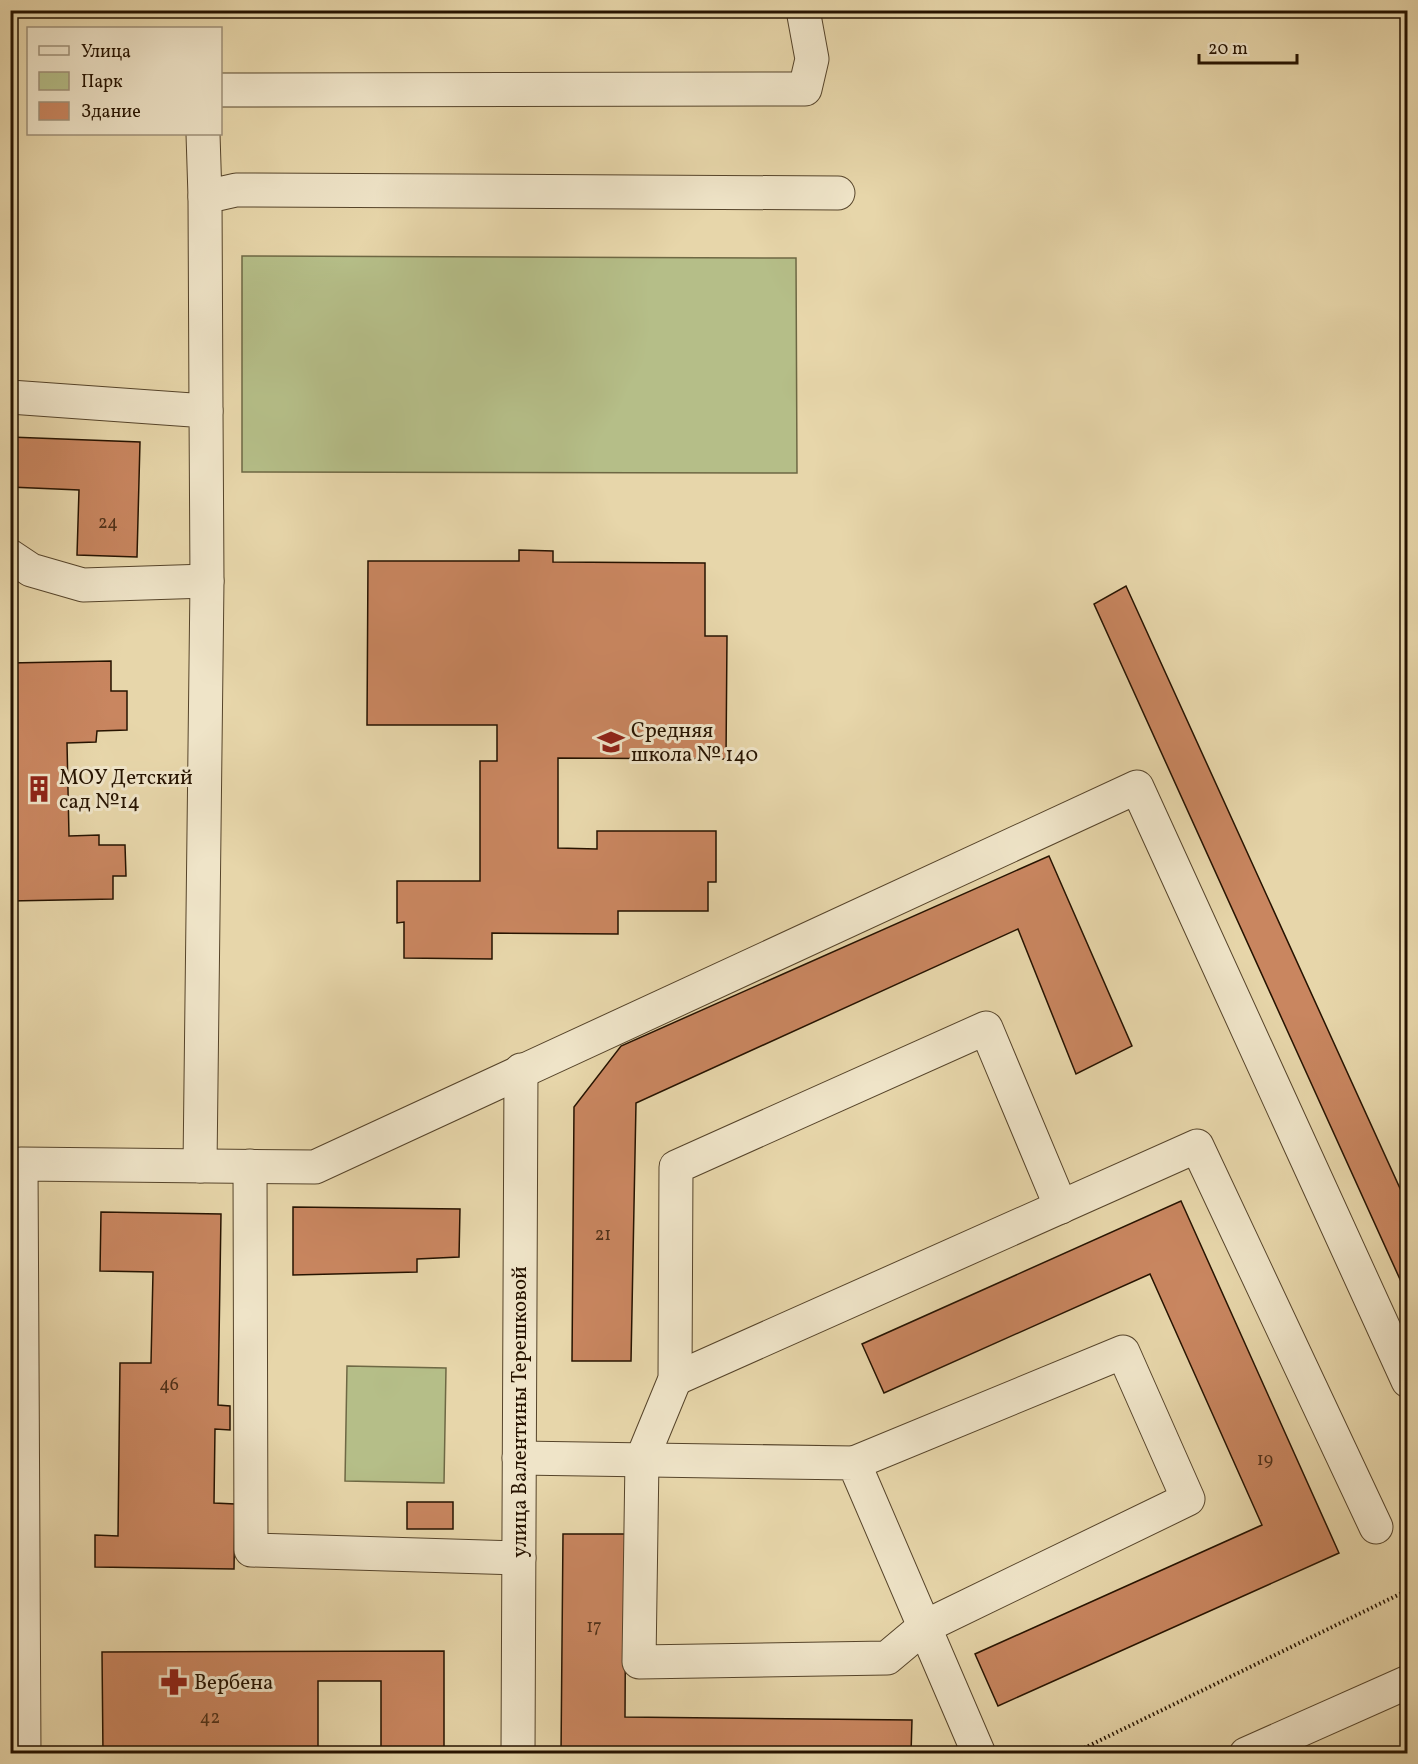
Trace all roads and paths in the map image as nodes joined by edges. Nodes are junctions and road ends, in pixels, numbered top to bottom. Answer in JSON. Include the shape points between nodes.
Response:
{"nodes":[{"id":1,"x":803,"y":10,"type":"edge"},
{"id":2,"x":222,"y":90,"type":"edge"},
{"id":3,"x":203,"y":135,"type":"edge"},
{"id":4,"x":838,"y":193,"type":"dead end"},
{"id":5,"x":206,"y":197,"type":"junction"},
{"id":6,"x":10,"y":397,"type":"edge"},
{"id":7,"x":206,"y":411,"type":"junction"},
{"id":8,"x":10,"y":556,"type":"edge"},
{"id":9,"x":207,"y":581,"type":"junction"},
{"id":10,"x":520,"y":1070,"type":"junction"},
{"id":11,"x":200,"y":1166,"type":"junction"},
{"id":12,"x":250,"y":1166,"type":"junction"},
{"id":13,"x":1061,"y":1206,"type":"junction"},
{"id":14,"x":675,"y":1379,"type":"junction"},
{"id":15,"x":1407,"y":1381,"type":"edge"},
{"id":16,"x":519,"y":1458,"type":"junction"},
{"id":17,"x":642,"y":1460,"type":"junction"},
{"id":18,"x":854,"y":1463,"type":"junction"},
{"id":19,"x":1376,"y":1527,"type":"dead end"},
{"id":20,"x":17,"y":1543,"type":"edge"},
{"id":21,"x":519,"y":1558,"type":"junction"},
{"id":22,"x":1404,"y":1592,"type":"dead end"},
{"id":23,"x":924,"y":1627,"type":"junction"},
{"id":24,"x":1407,"y":1682,"type":"edge"},
{"id":25,"x":24,"y":1754,"type":"edge"},
{"id":26,"x":518,"y":1754,"type":"edge"},
{"id":27,"x":979,"y":1754,"type":"edge"},
{"id":28,"x":1072,"y":1754,"type":"edge"},
{"id":29,"x":1246,"y":1754,"type":"edge"}],
"edges":[{"from":1,"to":2,"type":"street","via":[[812,59],[805,89]]},
{"from":3,"to":5,"type":"street"},
{"from":4,"to":5,"type":"street","via":[[236,190]]},
{"from":5,"to":7,"type":"street"},
{"from":6,"to":7,"type":"street"},
{"from":7,"to":9,"type":"street"},
{"from":8,"to":9,"type":"street","via":[[31,570],[83,585]]},
{"from":9,"to":11,"type":"street"},
{"from":10,"to":12,"type":"street","via":[[315,1167]]},
{"from":10,"to":15,"type":"street","via":[[1137,787]]},
{"from":10,"to":16,"type":"street","name":"улица Валентины Терешковой"},
{"from":11,"to":12,"type":"street"},
{"from":11,"to":20,"type":"street","via":[[21,1164]]},
{"from":12,"to":21,"type":"street","via":[[250,1550]]},
{"from":13,"to":14,"type":"street"},
{"from":13,"to":14,"type":"street","via":[[986,1028],[676,1167]]},
{"from":13,"to":19,"type":"street","via":[[1197,1146]]},
{"from":14,"to":17,"type":"street"},
{"from":16,"to":17,"type":"street"},
{"from":16,"to":21,"type":"street","name":"улица Валентины Терешковой"},
{"from":17,"to":18,"type":"street"},
{"from":17,"to":23,"type":"street","via":[[639,1662],[887,1658]]},
{"from":18,"to":23,"type":"street"},
{"from":18,"to":23,"type":"street","via":[[1123,1352],[1188,1499]]},
{"from":20,"to":25,"type":"street"},
{"from":21,"to":26,"type":"street","name":"улица Валентины Терешковой"},
{"from":22,"to":28,"type":"path"},
{"from":23,"to":27,"type":"street"},
{"from":24,"to":29,"type":"street"}]}
